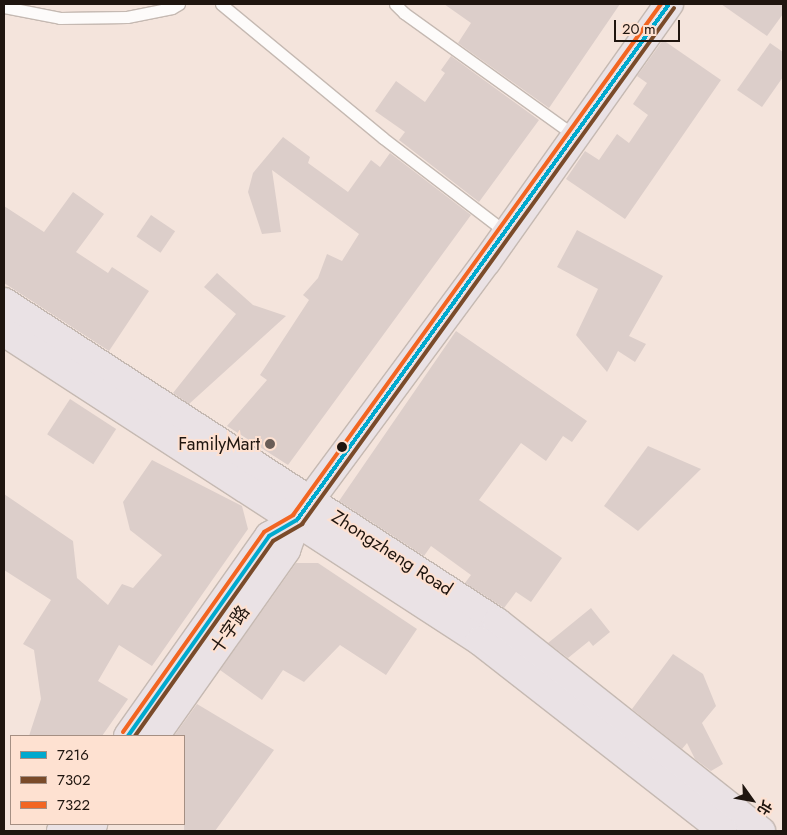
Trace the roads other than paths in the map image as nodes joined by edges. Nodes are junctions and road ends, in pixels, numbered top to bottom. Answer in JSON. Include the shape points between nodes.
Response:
{"nodes":[{"id":1,"x":179,"y":4,"type":"edge"},
{"id":2,"x":221,"y":4,"type":"edge"},
{"id":3,"x":396,"y":4,"type":"edge"},
{"id":4,"x":669,"y":4,"type":"edge"},
{"id":5,"x":4,"y":7,"type":"edge"},
{"id":6,"x":576,"y":136,"type":"junction"},
{"id":7,"x":507,"y":233,"type":"junction"},
{"id":8,"x":4,"y":302,"type":"edge"},
{"id":9,"x":4,"y":332,"type":"edge"},
{"id":10,"x":303,"y":510,"type":"junction"},
{"id":11,"x":129,"y":735,"type":"edge"},
{"id":12,"x":156,"y":735,"type":"edge"},
{"id":13,"x":723,"y":831,"type":"edge"},
{"id":14,"x":760,"y":831,"type":"edge"}],
"edges":[{"from":1,"to":5,"type":"lane","via":[[127,17],[60,18]]},
{"from":2,"to":7,"type":"lane","via":[[384,138]]},
{"from":3,"to":6,"type":"lane","via":[[419,24]]},
{"from":4,"to":6,"type":"main road","name":"十字路"},
{"from":6,"to":7,"type":"main road","name":"十字路"},
{"from":7,"to":10,"type":"main road","name":"十字路"},
{"from":8,"to":10,"type":"main road","name":"Zhongzheng Road"},
{"from":9,"to":10,"type":"main road","name":"Zhongzheng Road"},
{"from":10,"to":11,"type":"main road","name":"十字路","via":[[269,536]]},
{"from":10,"to":12,"type":"main road","name":"十字路","via":[[286,550]]},
{"from":10,"to":13,"type":"main road","name":"Zhongzheng Road","via":[[480,641]]},
{"from":10,"to":14,"type":"main road","name":"Zhongzheng Road","via":[[497,622]]}]}
